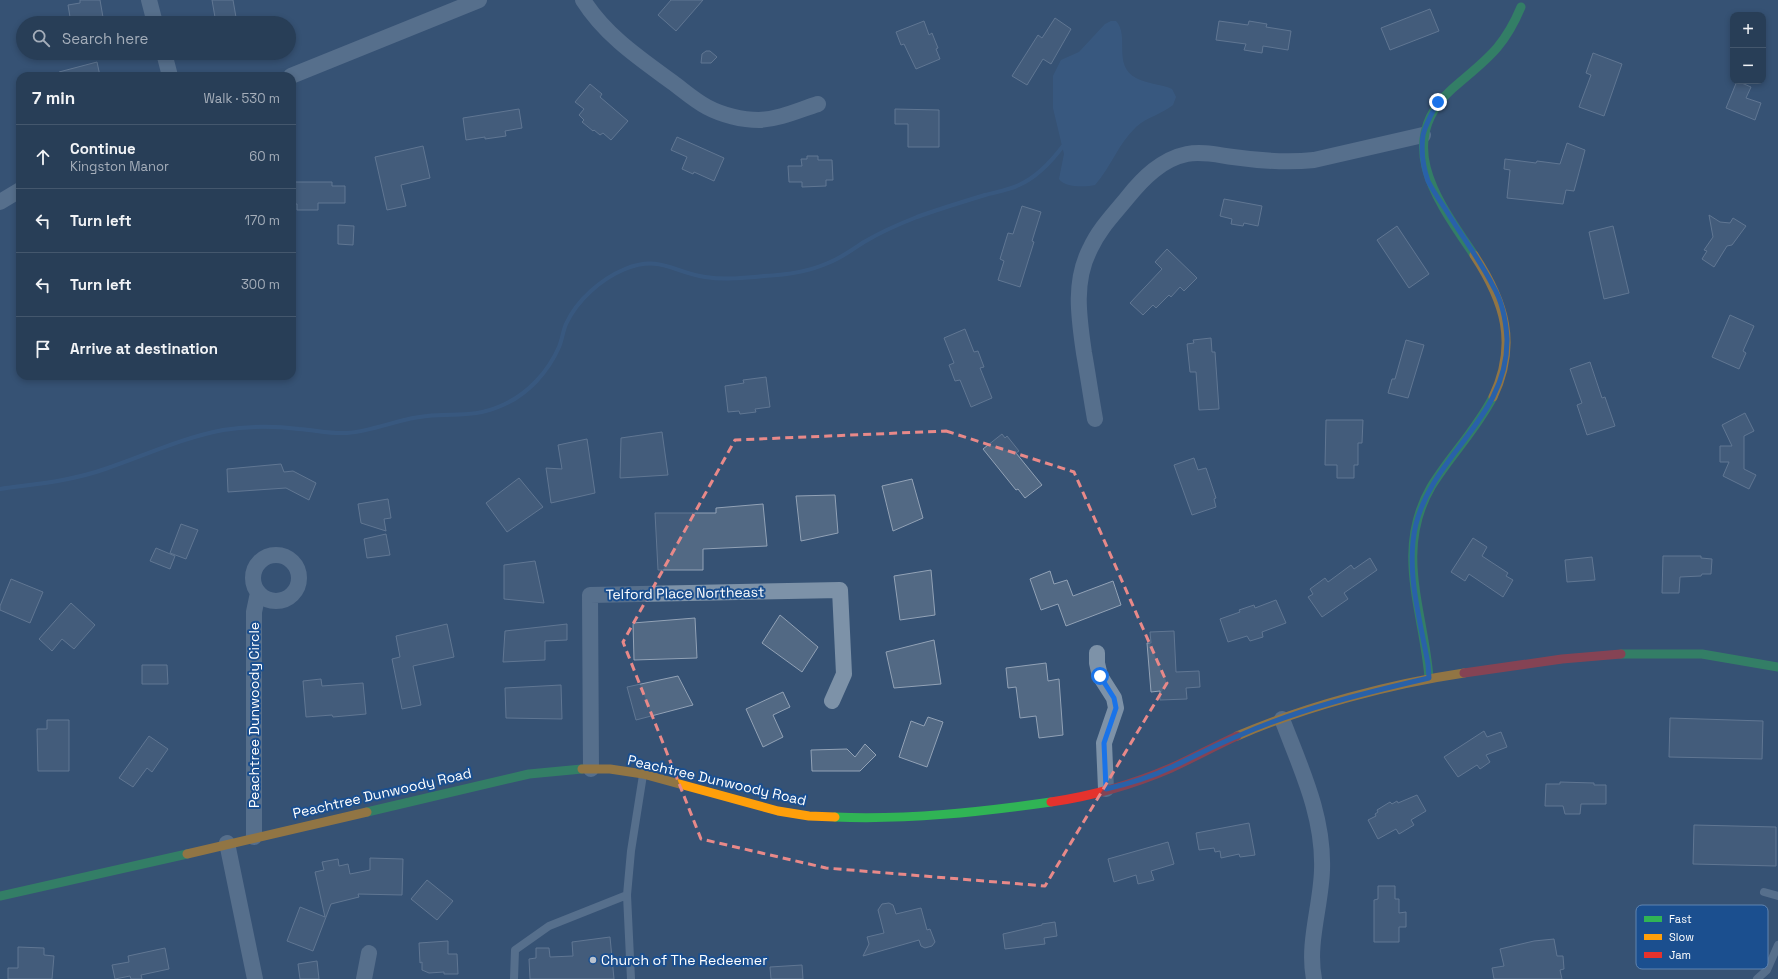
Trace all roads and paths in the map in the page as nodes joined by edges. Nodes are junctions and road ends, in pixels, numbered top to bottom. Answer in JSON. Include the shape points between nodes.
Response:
{"nodes":[{"id":1,"x":149,"y":0,"type":"edge"},
{"id":2,"x":479,"y":0,"type":"edge"},
{"id":3,"x":583,"y":0,"type":"edge"},
{"id":4,"x":1521,"y":7,"type":"dead end"},
{"id":5,"x":154,"y":16,"type":"edge"},
{"id":6,"x":166,"y":60,"type":"edge"},
{"id":7,"x":169,"y":72,"type":"edge"},
{"id":8,"x":296,"y":74,"type":"edge"},
{"id":9,"x":818,"y":104,"type":"dead end"},
{"id":10,"x":1423,"y":136,"type":"junction"},
{"id":11,"x":16,"y":192,"type":"edge"},
{"id":12,"x":0,"y":202,"type":"edge"},
{"id":13,"x":1095,"y":419,"type":"dead end"},
{"id":14,"x":258,"y":593,"type":"dead end"},
{"id":15,"x":1097,"y":653,"type":"dead end"},
{"id":16,"x":1778,"y":667,"type":"edge"},
{"id":17,"x":1429,"y":678,"type":"junction"},
{"id":18,"x":832,"y":701,"type":"dead end"},
{"id":19,"x":1282,"y":719,"type":"junction"},
{"id":20,"x":591,"y":769,"type":"junction"},
{"id":21,"x":643,"y":774,"type":"junction"},
{"id":22,"x":1106,"y":789,"type":"junction"},
{"id":23,"x":254,"y":837,"type":"junction"},
{"id":24,"x":227,"y":843,"type":"junction"},
{"id":25,"x":1764,"y":892,"type":"dead end"},
{"id":26,"x":627,"y":895,"type":"junction"},
{"id":27,"x":0,"y":896,"type":"edge"},
{"id":28,"x":1778,"y":896,"type":"edge"},
{"id":29,"x":1778,"y":945,"type":"edge"},
{"id":30,"x":369,"y":953,"type":"dead end"},
{"id":31,"x":255,"y":979,"type":"edge"},
{"id":32,"x":364,"y":979,"type":"edge"},
{"id":33,"x":514,"y":979,"type":"edge"},
{"id":34,"x":631,"y":979,"type":"edge"},
{"id":35,"x":1314,"y":979,"type":"edge"},
{"id":36,"x":1757,"y":979,"type":"edge"}],
"edges":[{"from":1,"to":5,"type":"street"},
{"from":2,"to":8,"type":"street"},
{"from":3,"to":9,"type":"street","via":[[604,28],[631,52],[706,107],[733,117],[759,120],[781,117]]},
{"from":4,"to":10,"type":"main road","via":[[1511,32],[1492,56],[1438,102]]},
{"from":6,"to":7,"type":"street"},
{"from":10,"to":13,"type":"street","via":[[1296,162],[1188,154],[1169,160],[1150,173],[1101,228],[1081,272],[1078,314]]},
{"from":10,"to":17,"type":"main road","via":[[1422,157],[1428,180],[1494,286],[1503,313],[1507,339],[1504,370],[1494,397],[1483,416],[1435,479],[1423,502],[1416,525],[1413,571]]},
{"from":11,"to":12,"type":"street"},
{"from":14,"to":23,"type":"street","name":"Peachtree Dunwoody Circle","via":[[254,612]]},
{"from":15,"to":22,"type":"street","via":[[1100,676],[1114,698],[1116,708],[1104,743]]},
{"from":16,"to":17,"type":"main road","name":"Peachtree Dunwoody Road","via":[[1702,654],[1623,654],[1562,659]]},
{"from":17,"to":19,"type":"main road","name":"Peachtree Dunwoody Road","via":[[1354,696]]},
{"from":18,"to":20,"type":"street","name":"Telford Place Northeast","via":[[844,674],[840,590],[590,596]]},
{"from":19,"to":22,"type":"main road","name":"Peachtree Dunwoody Road","via":[[1238,735],[1171,768],[1132,783]]},
{"from":19,"to":35,"type":"street","via":[[1313,801],[1321,836],[1322,871],[1312,953]]},
{"from":20,"to":21,"type":"main road","name":"Peachtree Dunwoody Road"},
{"from":20,"to":23,"type":"main road","name":"Peachtree Dunwoody Road","via":[[529,774]]},
{"from":21,"to":22,"type":"main road","name":"Peachtree Dunwoody Road","via":[[778,811],[809,816],[856,818],[993,810],[1065,800]]},
{"from":21,"to":26,"type":"lane"},
{"from":23,"to":24,"type":"main road","name":"Peachtree Dunwoody Road"},
{"from":24,"to":27,"type":"main road","name":"Peachtree Dunwoody Road"},
{"from":24,"to":31,"type":"street"},
{"from":25,"to":28,"type":"lane"},
{"from":26,"to":33,"type":"lane","via":[[549,926],[515,950]]},
{"from":26,"to":34,"type":"lane"},
{"from":29,"to":36,"type":"lane","via":[[1768,970]]},
{"from":30,"to":32,"type":"street"}]}
